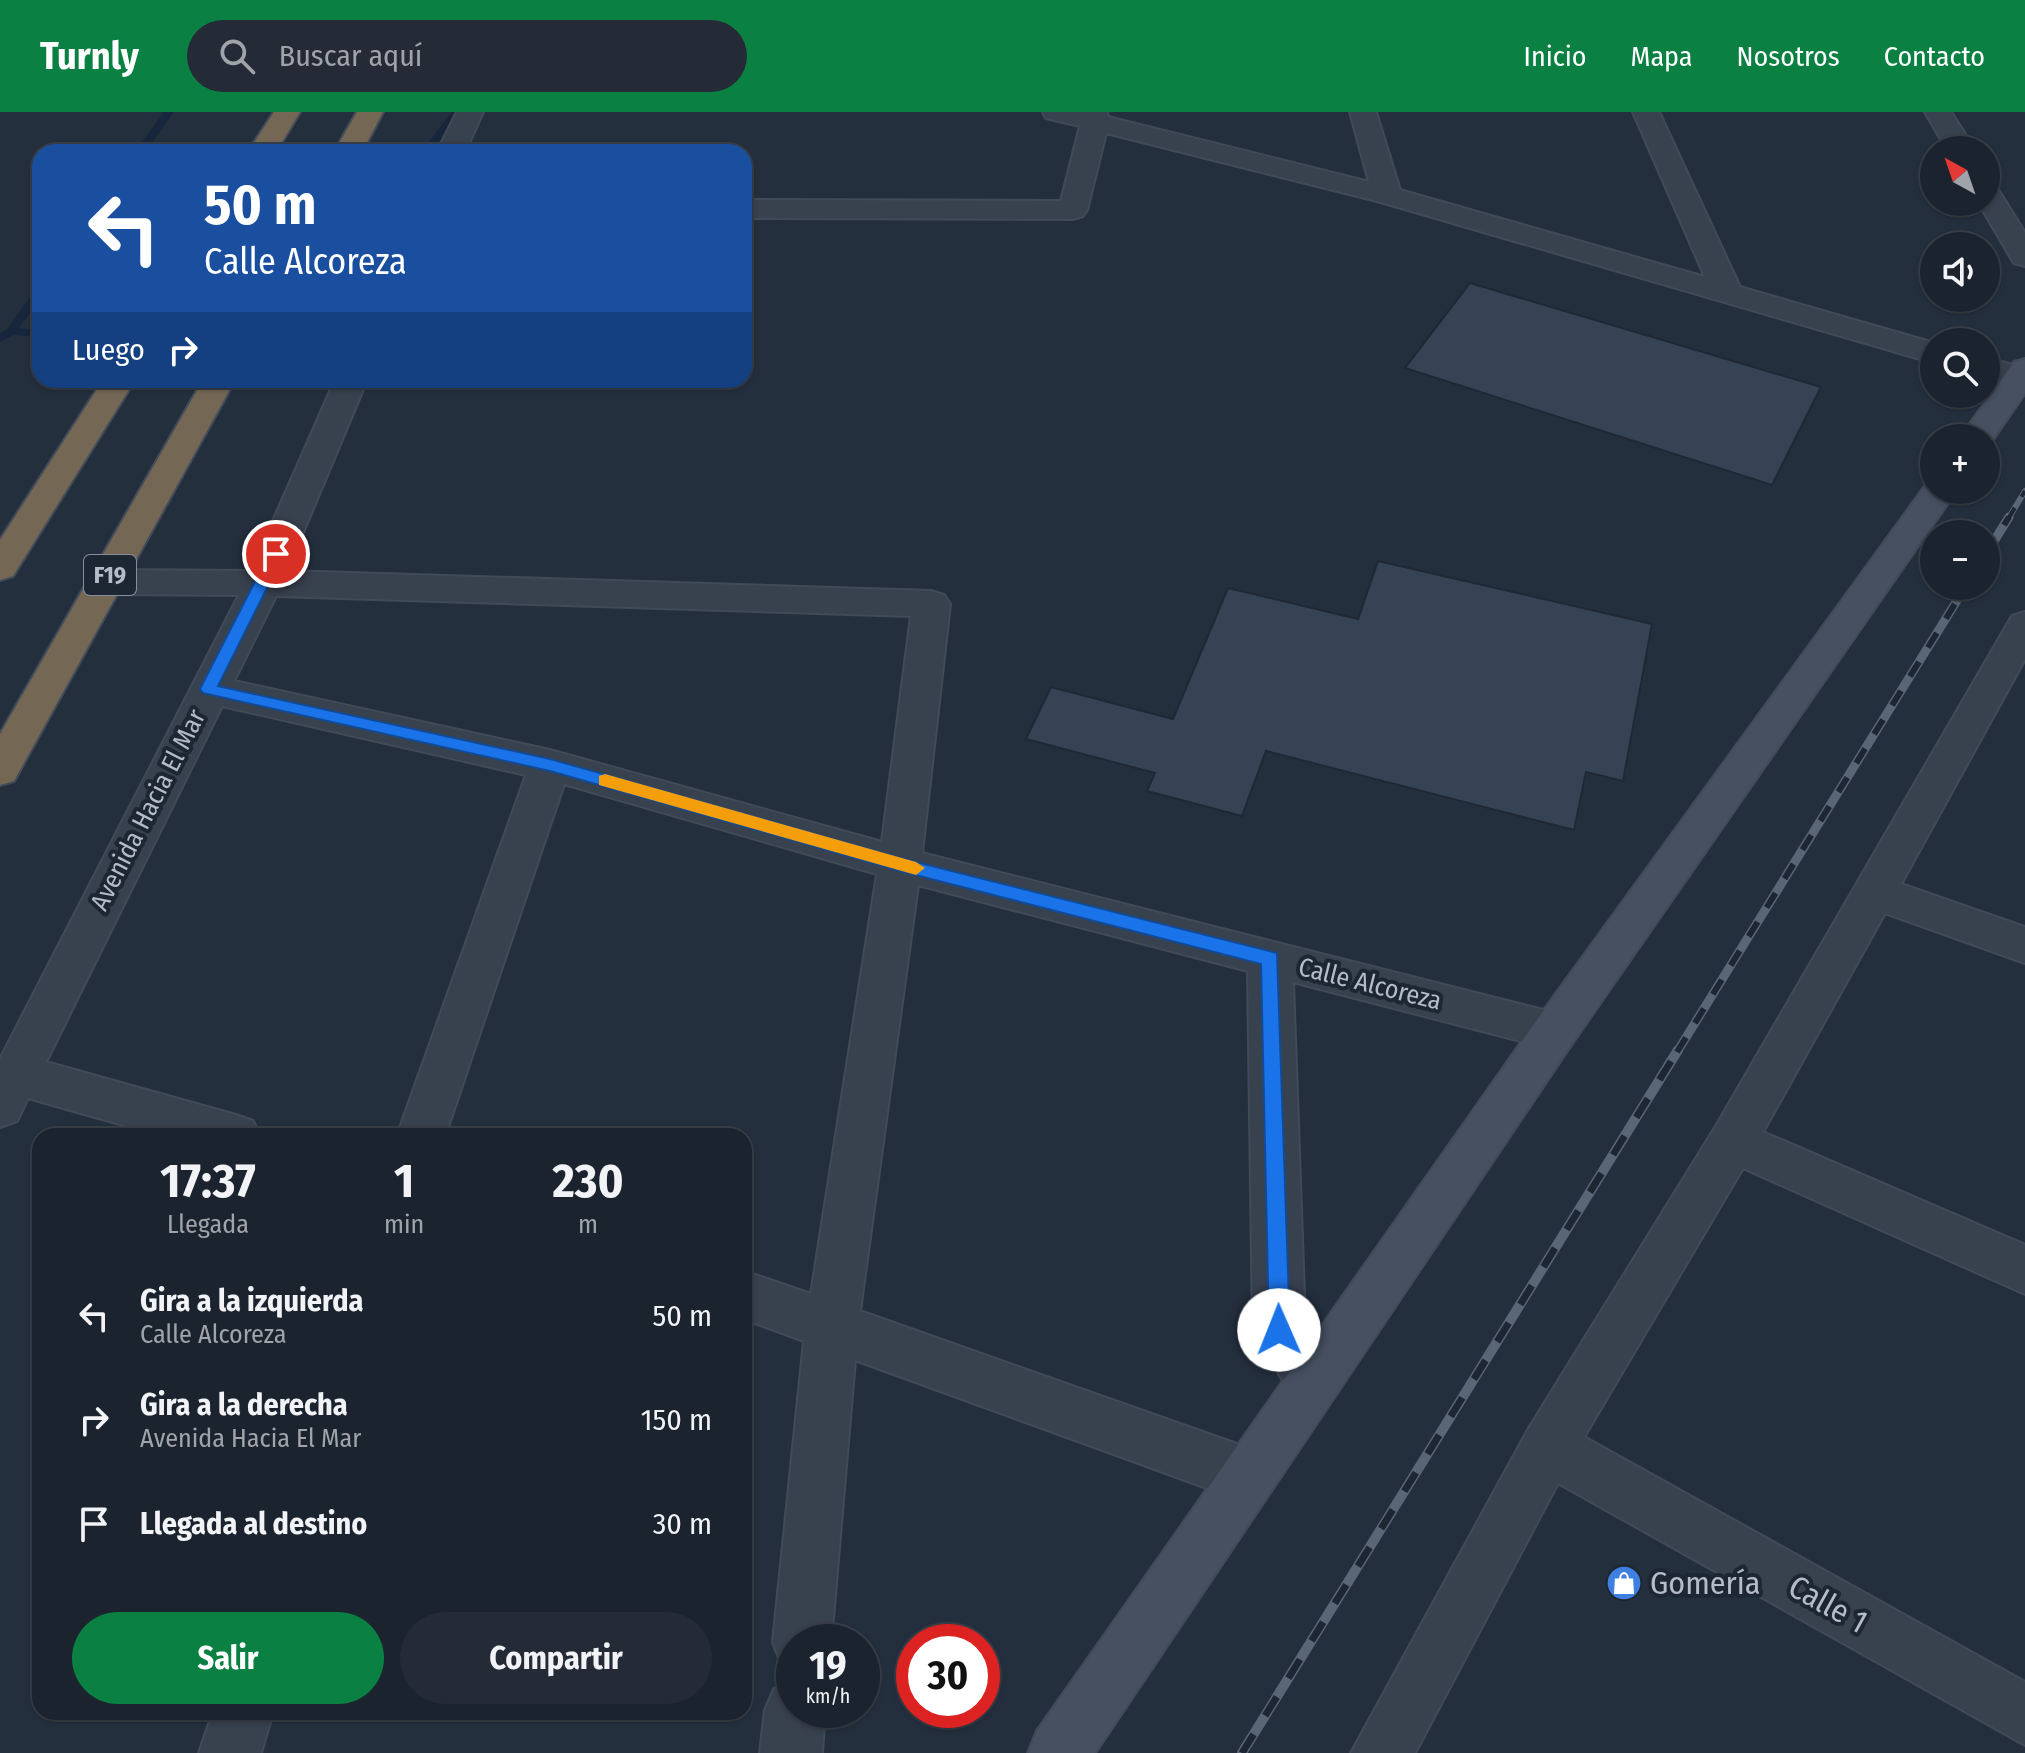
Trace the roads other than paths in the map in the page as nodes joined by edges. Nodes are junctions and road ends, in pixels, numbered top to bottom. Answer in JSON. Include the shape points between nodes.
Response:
{"nodes":[{"id":1,"x":287,"y":112,"type":"edge"},
{"id":2,"x":370,"y":112,"type":"edge"},
{"id":3,"x":470,"y":112,"type":"edge"},
{"id":4,"x":1056,"y":112,"type":"edge"},
{"id":5,"x":1363,"y":112,"type":"edge"},
{"id":6,"x":1646,"y":112,"type":"edge"},
{"id":7,"x":1938,"y":112,"type":"edge"},
{"id":8,"x":1094,"y":117,"type":"edge"},
{"id":9,"x":1953,"y":136,"type":"edge"},
{"id":10,"x":267,"y":144,"type":"edge"},
{"id":11,"x":352,"y":144,"type":"edge"},
{"id":12,"x":455,"y":144,"type":"edge"},
{"id":13,"x":1387,"y":195,"type":"junction"},
{"id":14,"x":752,"y":209,"type":"edge"},
{"id":15,"x":2000,"y":215,"type":"edge"},
{"id":16,"x":2025,"y":257,"type":"edge"},
{"id":17,"x":1728,"y":294,"type":"junction"},
{"id":18,"x":1920,"y":349,"type":"edge"},
{"id":19,"x":2000,"y":370,"type":"edge"},
{"id":20,"x":2022,"y":373,"type":"edge"},
{"id":21,"x":114,"y":388,"type":"edge"},
{"id":22,"x":215,"y":388,"type":"edge"},
{"id":23,"x":348,"y":388,"type":"edge"},
{"id":24,"x":1987,"y":424,"type":"edge"},
{"id":25,"x":1930,"y":504,"type":"edge"},
{"id":26,"x":0,"y":568,"type":"edge"},
{"id":27,"x":106,"y":582,"type":"junction"},
{"id":28,"x":264,"y":583,"type":"junction"},
{"id":29,"x":2025,"y":625,"type":"edge"},
{"id":30,"x":208,"y":689,"type":"junction"},
{"id":31,"x":2009,"y":691,"type":"edge"},
{"id":32,"x":550,"y":765,"type":"junction"},
{"id":33,"x":0,"y":770,"type":"edge"},
{"id":34,"x":900,"y":864,"type":"junction"},
{"id":35,"x":1872,"y":891,"type":"junction"},
{"id":36,"x":2025,"y":945,"type":"edge"},
{"id":37,"x":1270,"y":958,"type":"junction"},
{"id":38,"x":1555,"y":1031,"type":"junction"},
{"id":39,"x":8,"y":1090,"type":"edge"},
{"id":40,"x":196,"y":1128,"type":"edge"},
{"id":41,"x":424,"y":1128,"type":"edge"},
{"id":42,"x":1733,"y":1141,"type":"junction"},
{"id":43,"x":2025,"y":1270,"type":"edge"},
{"id":44,"x":752,"y":1298,"type":"edge"},
{"id":45,"x":832,"y":1324,"type":"junction"},
{"id":46,"x":1313,"y":1381,"type":"junction"},
{"id":47,"x":1548,"y":1447,"type":"junction"},
{"id":48,"x":1248,"y":1475,"type":"junction"},
{"id":49,"x":804,"y":1624,"type":"edge"},
{"id":50,"x":2025,"y":1715,"type":"edge"},
{"id":51,"x":240,"y":1720,"type":"edge"},
{"id":52,"x":793,"y":1728,"type":"edge"},
{"id":53,"x":230,"y":1753,"type":"edge"},
{"id":54,"x":791,"y":1753,"type":"edge"},
{"id":55,"x":1059,"y":1753,"type":"edge"},
{"id":56,"x":1382,"y":1753,"type":"edge"}],
"edges":[{"from":1,"to":10,"type":"highway"},
{"from":2,"to":11,"type":"highway"},
{"from":3,"to":12,"type":"street"},
{"from":4,"to":8,"type":"street"},
{"from":5,"to":13,"type":"street"},
{"from":6,"to":17,"type":"street"},
{"from":7,"to":9,"type":"street"},
{"from":8,"to":13,"type":"street"},
{"from":8,"to":14,"type":"street","via":[[1073,210]]},
{"from":13,"to":17,"type":"street"},
{"from":15,"to":16,"type":"street"},
{"from":17,"to":18,"type":"street"},
{"from":19,"to":20,"type":"street"},
{"from":20,"to":24,"type":"street"},
{"from":21,"to":26,"type":"highway"},
{"from":22,"to":27,"type":"highway","number":"F19"},
{"from":23,"to":28,"type":"street","name":"Avenida Hacia El Mar"},
{"from":25,"to":38,"type":"street"},
{"from":27,"to":28,"type":"street"},
{"from":27,"to":33,"type":"highway","number":"F19"},
{"from":28,"to":30,"type":"street","name":"Avenida Hacia El Mar"},
{"from":28,"to":34,"type":"street","via":[[931,604]]},
{"from":29,"to":31,"type":"street"},
{"from":30,"to":32,"type":"street","name":"Calle Alcoreza"},
{"from":30,"to":39,"type":"street","name":"Avenida Hacia El Mar"},
{"from":31,"to":35,"type":"street"},
{"from":32,"to":34,"type":"street","name":"Calle Alcoreza"},
{"from":32,"to":41,"type":"street"},
{"from":34,"to":37,"type":"street","name":"Calle Alcoreza"},
{"from":34,"to":45,"type":"street"},
{"from":35,"to":36,"type":"street"},
{"from":35,"to":42,"type":"street"},
{"from":37,"to":38,"type":"street","name":"Calle Alcoreza"},
{"from":37,"to":46,"type":"street","via":[[1279,1330]]},
{"from":38,"to":46,"type":"street"},
{"from":39,"to":40,"type":"street"},
{"from":42,"to":43,"type":"street"},
{"from":42,"to":47,"type":"street"},
{"from":44,"to":45,"type":"street"},
{"from":45,"to":48,"type":"street"},
{"from":45,"to":49,"type":"street"},
{"from":46,"to":48,"type":"street"},
{"from":47,"to":50,"type":"street","name":"Calle 1"},
{"from":47,"to":56,"type":"street"},
{"from":48,"to":55,"type":"street"},
{"from":51,"to":53,"type":"street"},
{"from":52,"to":54,"type":"street"}]}
